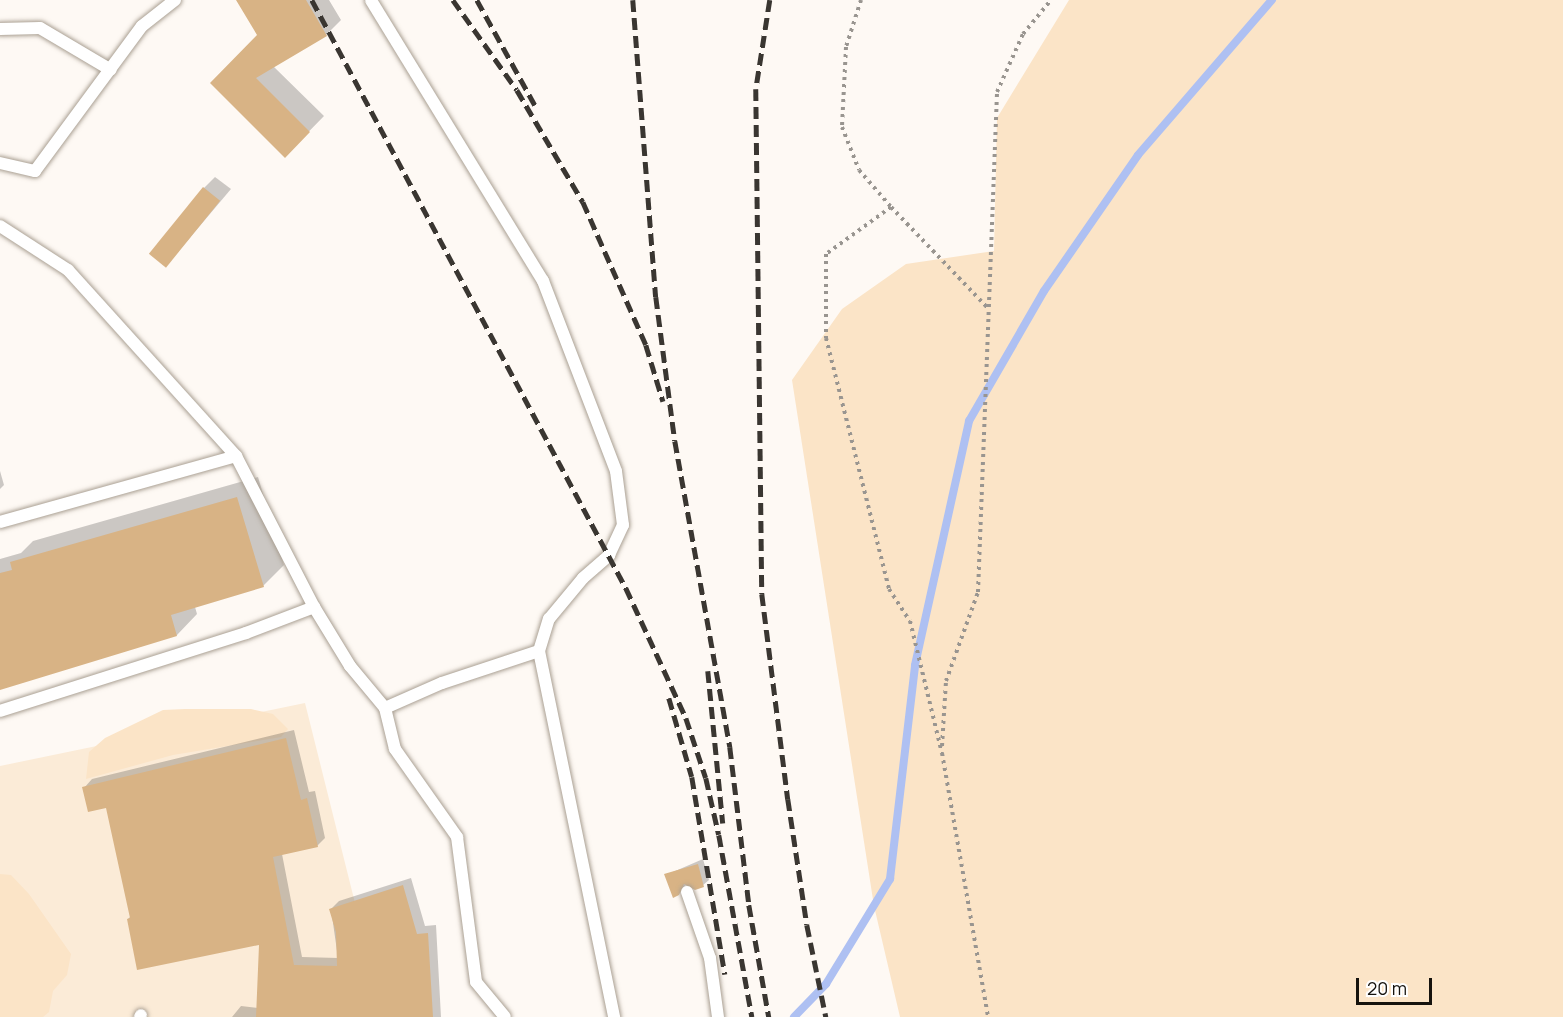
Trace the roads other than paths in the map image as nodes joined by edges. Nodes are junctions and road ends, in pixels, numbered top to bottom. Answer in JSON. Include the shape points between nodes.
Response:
{"nodes":[{"id":1,"x":175,"y":0,"type":"edge"},
{"id":2,"x":371,"y":0,"type":"edge"},
{"id":3,"x":0,"y":29,"type":"edge"},
{"id":4,"x":111,"y":69,"type":"junction"},
{"id":5,"x":0,"y":163,"type":"edge"},
{"id":6,"x":0,"y":226,"type":"edge"},
{"id":7,"x":236,"y":456,"type":"junction"},
{"id":8,"x":0,"y":522,"type":"edge"},
{"id":9,"x":314,"y":607,"type":"junction"},
{"id":10,"x":539,"y":651,"type":"junction"},
{"id":11,"x":385,"y":708,"type":"junction"},
{"id":12,"x":0,"y":711,"type":"edge"},
{"id":13,"x":687,"y":892,"type":"dead end"},
{"id":14,"x":505,"y":1017,"type":"edge"},
{"id":15,"x":614,"y":1017,"type":"edge"},
{"id":16,"x":718,"y":1017,"type":"edge"}],
"edges":[{"from":1,"to":4,"type":"lane","via":[[142,26]]},
{"from":2,"to":10,"type":"lane","via":[[543,281],[616,471],[623,525],[609,555],[582,578],[549,619]]},
{"from":3,"to":4,"type":"lane","via":[[40,28]]},
{"from":4,"to":5,"type":"lane","via":[[35,171]]},
{"from":6,"to":7,"type":"lane","via":[[68,270]]},
{"from":7,"to":8,"type":"lane"},
{"from":7,"to":9,"type":"lane"},
{"from":9,"to":11,"type":"lane","via":[[350,666]]},
{"from":9,"to":12,"type":"lane","via":[[246,633]]},
{"from":10,"to":11,"type":"lane","via":[[442,683]]},
{"from":10,"to":15,"type":"lane"},
{"from":11,"to":14,"type":"lane","via":[[395,749],[457,837],[476,982]]},
{"from":13,"to":16,"type":"lane","via":[[710,958]]}]}
